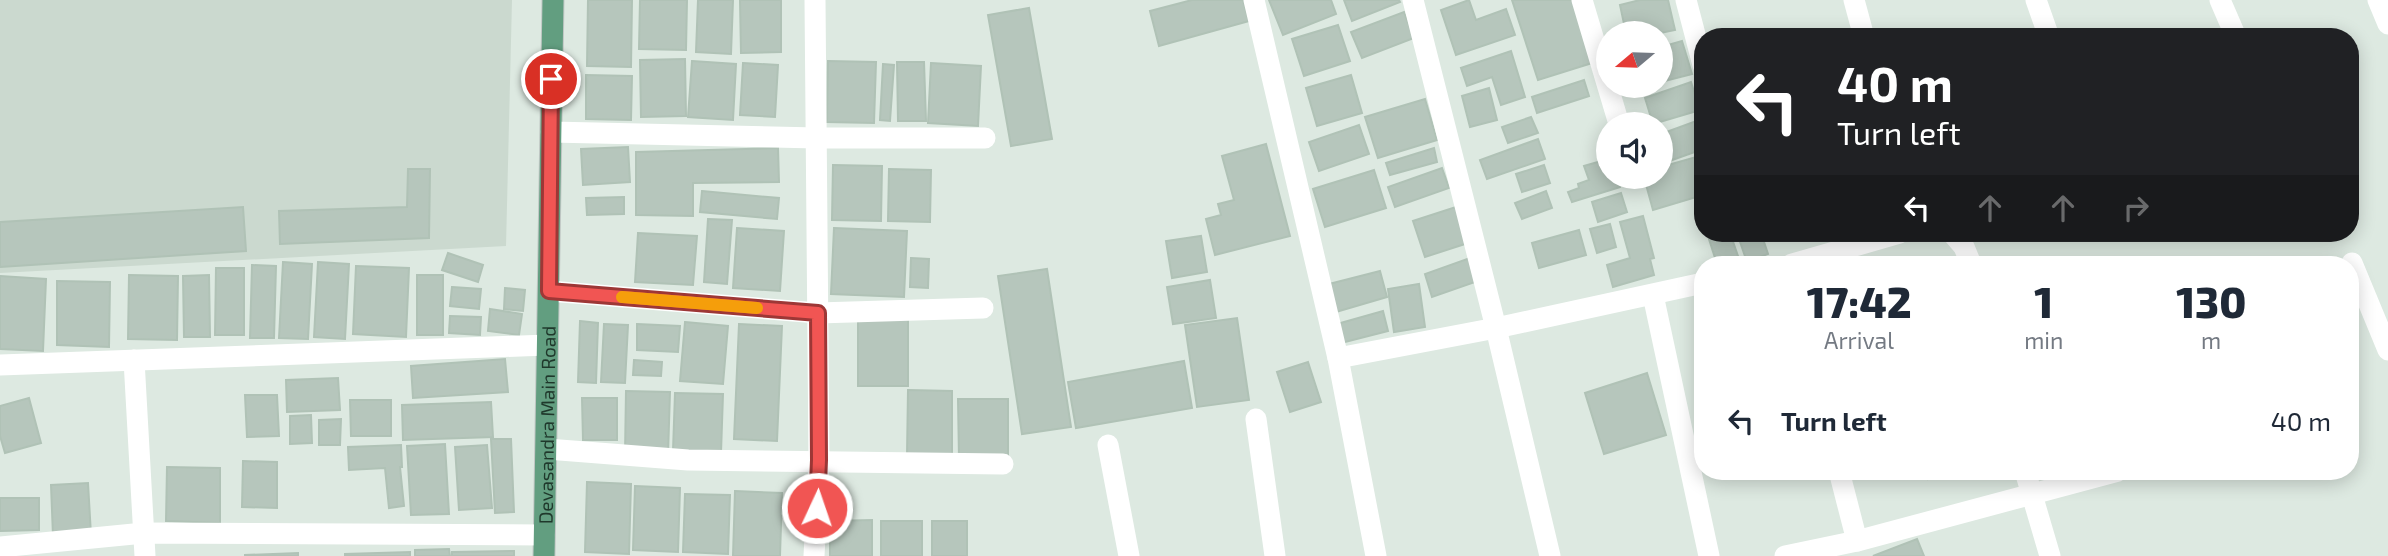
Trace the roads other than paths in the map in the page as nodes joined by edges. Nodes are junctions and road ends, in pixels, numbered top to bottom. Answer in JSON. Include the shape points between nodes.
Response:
{"nodes":[{"id":1,"x":553,"y":0,"type":"edge"},
{"id":2,"x":815,"y":0,"type":"edge"},
{"id":3,"x":1254,"y":0,"type":"edge"},
{"id":4,"x":1413,"y":0,"type":"edge"},
{"id":5,"x":1582,"y":0,"type":"edge"},
{"id":6,"x":1686,"y":0,"type":"edge"},
{"id":7,"x":1854,"y":0,"type":"edge"},
{"id":8,"x":2036,"y":0,"type":"edge"},
{"id":9,"x":2220,"y":0,"type":"edge"},
{"id":10,"x":2378,"y":0,"type":"edge"},
{"id":11,"x":2388,"y":24,"type":"edge"},
{"id":12,"x":1862,"y":28,"type":"edge"},
{"id":13,"x":2046,"y":28,"type":"edge"},
{"id":14,"x":2232,"y":28,"type":"edge"},
{"id":15,"x":1694,"y":31,"type":"edge"},
{"id":16,"x":1615,"y":112,"type":"edge"},
{"id":17,"x":551,"y":132,"type":"junction"},
{"id":18,"x":817,"y":138,"type":"junction"},
{"id":19,"x":985,"y":138,"type":"dead end"},
{"id":20,"x":1869,"y":242,"type":"edge"},
{"id":21,"x":1820,"y":256,"type":"edge"},
{"id":22,"x":2359,"y":280,"type":"edge"},
{"id":23,"x":1694,"y":284,"type":"edge"},
{"id":24,"x":549,"y":291,"type":"junction"},
{"id":25,"x":1653,"y":295,"type":"junction"},
{"id":26,"x":983,"y":308,"type":"dead end"},
{"id":27,"x":818,"y":313,"type":"junction"},
{"id":28,"x":1496,"y":328,"type":"junction"},
{"id":29,"x":547,"y":345,"type":"junction"},
{"id":30,"x":2388,"y":350,"type":"edge"},
{"id":31,"x":1338,"y":358,"type":"junction"},
{"id":32,"x":134,"y":360,"type":"junction"},
{"id":33,"x":0,"y":365,"type":"edge"},
{"id":34,"x":1256,"y":419,"type":"dead end"},
{"id":35,"x":1108,"y":445,"type":"dead end"},
{"id":36,"x":547,"y":449,"type":"junction"},
{"id":37,"x":819,"y":460,"type":"junction"},
{"id":38,"x":1003,"y":464,"type":"dead end"},
{"id":39,"x":1841,"y":480,"type":"edge"},
{"id":40,"x":2028,"y":480,"type":"edge"},
{"id":41,"x":2086,"y":480,"type":"edge"},
{"id":42,"x":2032,"y":495,"type":"junction"},
{"id":43,"x":144,"y":533,"type":"junction"},
{"id":44,"x":1857,"y":541,"type":"junction"},
{"id":45,"x":544,"y":546,"type":"edge"},
{"id":46,"x":0,"y":547,"type":"edge"},
{"id":47,"x":145,"y":556,"type":"edge"},
{"id":48,"x":814,"y":556,"type":"edge"},
{"id":49,"x":1129,"y":556,"type":"edge"},
{"id":50,"x":1275,"y":556,"type":"edge"},
{"id":51,"x":1376,"y":556,"type":"edge"},
{"id":52,"x":1550,"y":556,"type":"edge"},
{"id":53,"x":1709,"y":556,"type":"edge"},
{"id":54,"x":1786,"y":556,"type":"edge"},
{"id":55,"x":2050,"y":556,"type":"edge"}],
"edges":[{"from":1,"to":17,"type":"main road","name":"Devasandra Main Road"},
{"from":2,"to":18,"type":"street"},
{"from":3,"to":31,"type":"street"},
{"from":4,"to":28,"type":"street"},
{"from":5,"to":16,"type":"street"},
{"from":6,"to":15,"type":"street"},
{"from":7,"to":12,"type":"street"},
{"from":8,"to":13,"type":"street"},
{"from":9,"to":14,"type":"street"},
{"from":10,"to":11,"type":"street"},
{"from":17,"to":18,"type":"street"},
{"from":17,"to":24,"type":"main road","name":"Devasandra Main Road"},
{"from":18,"to":19,"type":"street"},
{"from":18,"to":27,"type":"street"},
{"from":20,"to":21,"type":"street"},
{"from":22,"to":30,"type":"street"},
{"from":23,"to":25,"type":"street"},
{"from":24,"to":27,"type":"street"},
{"from":24,"to":29,"type":"main road","name":"Devasandra Main Road"},
{"from":25,"to":28,"type":"street"},
{"from":25,"to":53,"type":"street"},
{"from":26,"to":27,"type":"street"},
{"from":27,"to":37,"type":"street"},
{"from":28,"to":31,"type":"street"},
{"from":28,"to":52,"type":"street"},
{"from":29,"to":32,"type":"street"},
{"from":29,"to":36,"type":"main road","name":"Devasandra Main Road"},
{"from":31,"to":51,"type":"street"},
{"from":32,"to":33,"type":"street"},
{"from":32,"to":43,"type":"street"},
{"from":34,"to":50,"type":"street"},
{"from":35,"to":49,"type":"street"},
{"from":36,"to":37,"type":"street","via":[[688,460]]},
{"from":36,"to":45,"type":"main road","name":"Devasandra Main Road"},
{"from":37,"to":38,"type":"street"},
{"from":37,"to":48,"type":"street"},
{"from":39,"to":44,"type":"street"},
{"from":40,"to":42,"type":"street"},
{"from":41,"to":42,"type":"street"},
{"from":42,"to":44,"type":"street"},
{"from":42,"to":55,"type":"street"},
{"from":43,"to":45,"type":"street"},
{"from":43,"to":46,"type":"street"},
{"from":43,"to":47,"type":"street"},
{"from":44,"to":54,"type":"street"}]}
